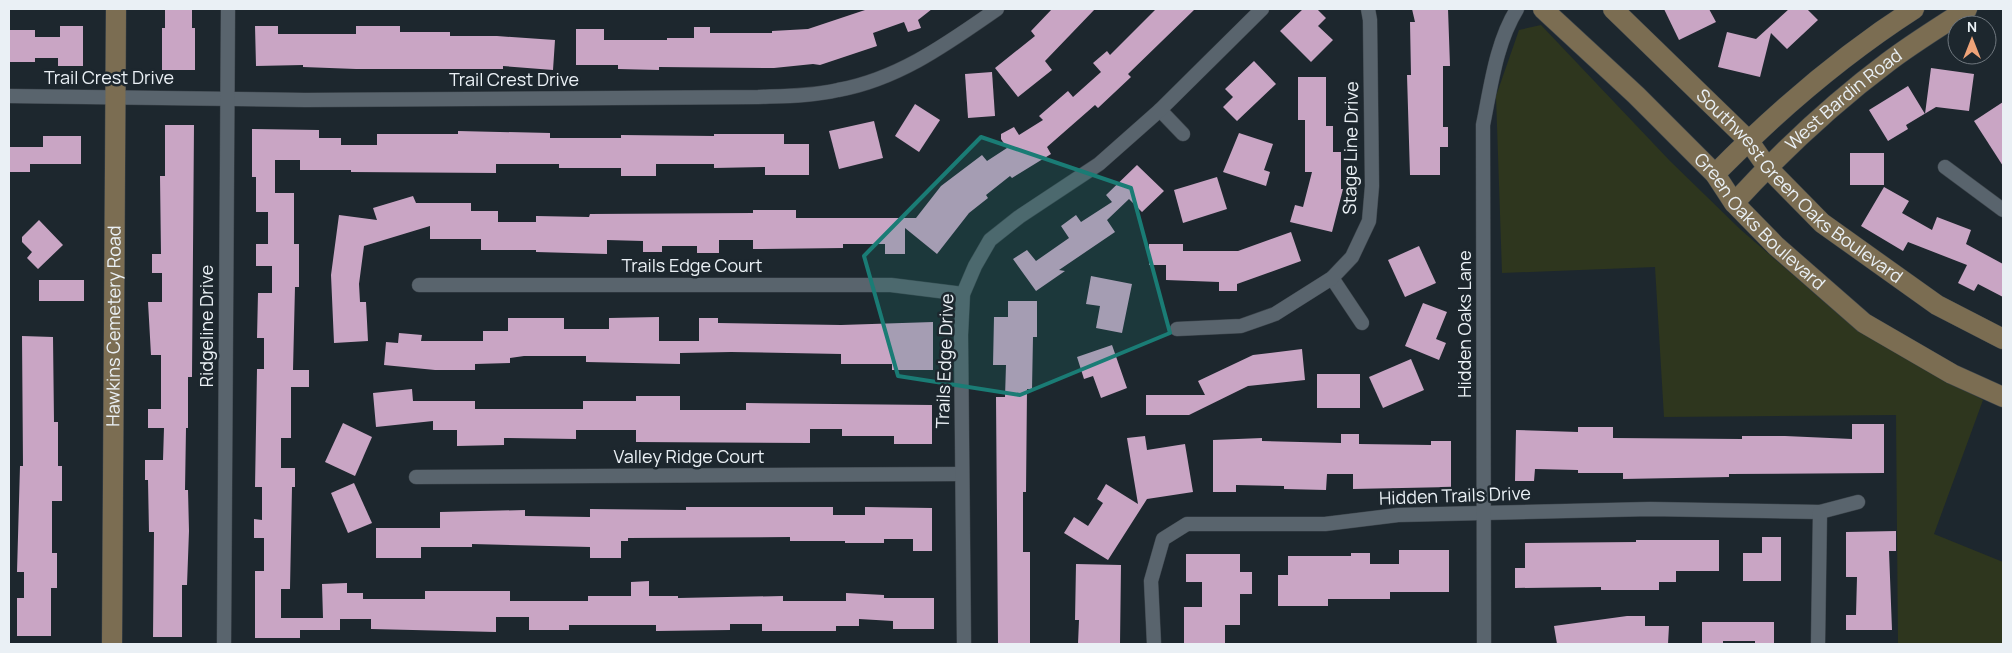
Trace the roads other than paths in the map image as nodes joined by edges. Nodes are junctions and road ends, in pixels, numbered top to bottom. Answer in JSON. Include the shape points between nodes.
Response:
{"nodes":[{"id":1,"x":116,"y":9,"type":"edge"},
{"id":2,"x":228,"y":9,"type":"edge"},
{"id":3,"x":997,"y":9,"type":"edge"},
{"id":4,"x":1262,"y":9,"type":"edge"},
{"id":5,"x":1368,"y":9,"type":"edge"},
{"id":6,"x":1517,"y":9,"type":"edge"},
{"id":7,"x":1543,"y":9,"type":"edge"},
{"id":8,"x":1613,"y":9,"type":"edge"},
{"id":9,"x":1914,"y":9,"type":"edge"},
{"id":10,"x":1967,"y":9,"type":"edge"},
{"id":11,"x":9,"y":96,"type":"edge"},
{"id":12,"x":116,"y":97,"type":"junction"},
{"id":13,"x":228,"y":98,"type":"junction"},
{"id":14,"x":1160,"y":110,"type":"junction"},
{"id":15,"x":1183,"y":134,"type":"dead end"},
{"id":16,"x":1748,"y":140,"type":"junction"},
{"id":17,"x":1767,"y":167,"type":"junction"},
{"id":18,"x":1945,"y":167,"type":"dead end"},
{"id":19,"x":1715,"y":174,"type":"junction"},
{"id":20,"x":1734,"y":203,"type":"junction"},
{"id":21,"x":2003,"y":210,"type":"edge"},
{"id":22,"x":1332,"y":278,"type":"junction"},
{"id":23,"x":419,"y":285,"type":"dead end"},
{"id":24,"x":963,"y":294,"type":"junction"},
{"id":25,"x":1362,"y":323,"type":"dead end"},
{"id":26,"x":1177,"y":329,"type":"dead end"},
{"id":27,"x":2003,"y":338,"type":"edge"},
{"id":28,"x":2003,"y":397,"type":"edge"},
{"id":29,"x":961,"y":474,"type":"junction"},
{"id":30,"x":416,"y":477,"type":"dead end"},
{"id":31,"x":1858,"y":502,"type":"dead end"},
{"id":32,"x":1820,"y":512,"type":"junction"},
{"id":33,"x":1485,"y":513,"type":"junction"},
{"id":34,"x":112,"y":644,"type":"edge"},
{"id":35,"x":224,"y":644,"type":"edge"},
{"id":36,"x":964,"y":644,"type":"edge"},
{"id":37,"x":1154,"y":644,"type":"edge"},
{"id":38,"x":1484,"y":644,"type":"edge"},
{"id":39,"x":1818,"y":644,"type":"edge"}],
"edges":[{"from":1,"to":12,"type":"street","name":"Hawkins Cemetery Road"},
{"from":2,"to":13,"type":"street","name":"Ridgeline Drive"},
{"from":3,"to":13,"type":"street","name":"Trail Crest Drive","via":[[936,52],[899,70],[838,90],[806,94],[758,97]]},
{"from":4,"to":14,"type":"street","name":"Trails Edge Drive"},
{"from":5,"to":22,"type":"street","name":"Stage Line Drive","via":[[1372,186],[1369,222],[1352,257]]},
{"from":6,"to":33,"type":"street","name":"Hidden Oaks Lane","via":[[1510,20],[1493,72],[1483,125]]},
{"from":7,"to":19,"type":"street","name":"Green Oaks Boulevard"},
{"from":8,"to":16,"type":"street","name":"Southwest Green Oaks Boulevard"},
{"from":9,"to":16,"type":"street","name":"West Bardin Road","via":[[1821,75]]},
{"from":10,"to":17,"type":"street","name":"West Bardin Road","via":[[1881,68],[1816,120]]},
{"from":11,"to":12,"type":"street","name":"Trail Crest Drive"},
{"from":12,"to":13,"type":"street","name":"Trail Crest Drive"},
{"from":12,"to":34,"type":"street","name":"Hawkins Cemetery Road"},
{"from":13,"to":35,"type":"street","name":"Ridgeline Drive"},
{"from":14,"to":15,"type":"street"},
{"from":14,"to":24,"type":"street","name":"Trails Edge Drive","via":[[1099,164],[1019,216],[990,240]]},
{"from":16,"to":17,"type":"street","name":"Southwest Green Oaks Boulevard"},
{"from":16,"to":19,"type":"street","name":"West Bardin Road"},
{"from":17,"to":20,"type":"street","name":"West Bardin Road"},
{"from":17,"to":27,"type":"street","name":"Southwest Green Oaks Boulevard","via":[[1822,223],[1891,273],[1937,305]]},
{"from":18,"to":21,"type":"street"},
{"from":19,"to":20,"type":"street","name":"Green Oaks Boulevard"},
{"from":20,"to":28,"type":"street","name":"Green Oaks Boulevard","via":[[1776,246],[1864,324],[1944,370]]},
{"from":22,"to":25,"type":"street"},
{"from":22,"to":26,"type":"street","name":"Stage Line Drive","via":[[1275,314],[1241,326]]},
{"from":23,"to":24,"type":"street","name":"Trails Edge Court","via":[[891,285]]},
{"from":24,"to":29,"type":"street","name":"Trails Edge Drive"},
{"from":29,"to":30,"type":"street","name":"Valley Ridge Court"},
{"from":29,"to":36,"type":"street","name":"Trails Edge Drive"},
{"from":31,"to":32,"type":"street","name":"Hidden Trails Drive"},
{"from":32,"to":33,"type":"street","name":"Hidden Trails Drive","via":[[1650,509]]},
{"from":32,"to":39,"type":"street"},
{"from":33,"to":37,"type":"street","name":"Hidden Trails Drive","via":[[1398,515],[1325,524],[1187,524],[1163,539],[1151,581]]},
{"from":33,"to":38,"type":"street","name":"Hidden Oaks Lane"}]}
